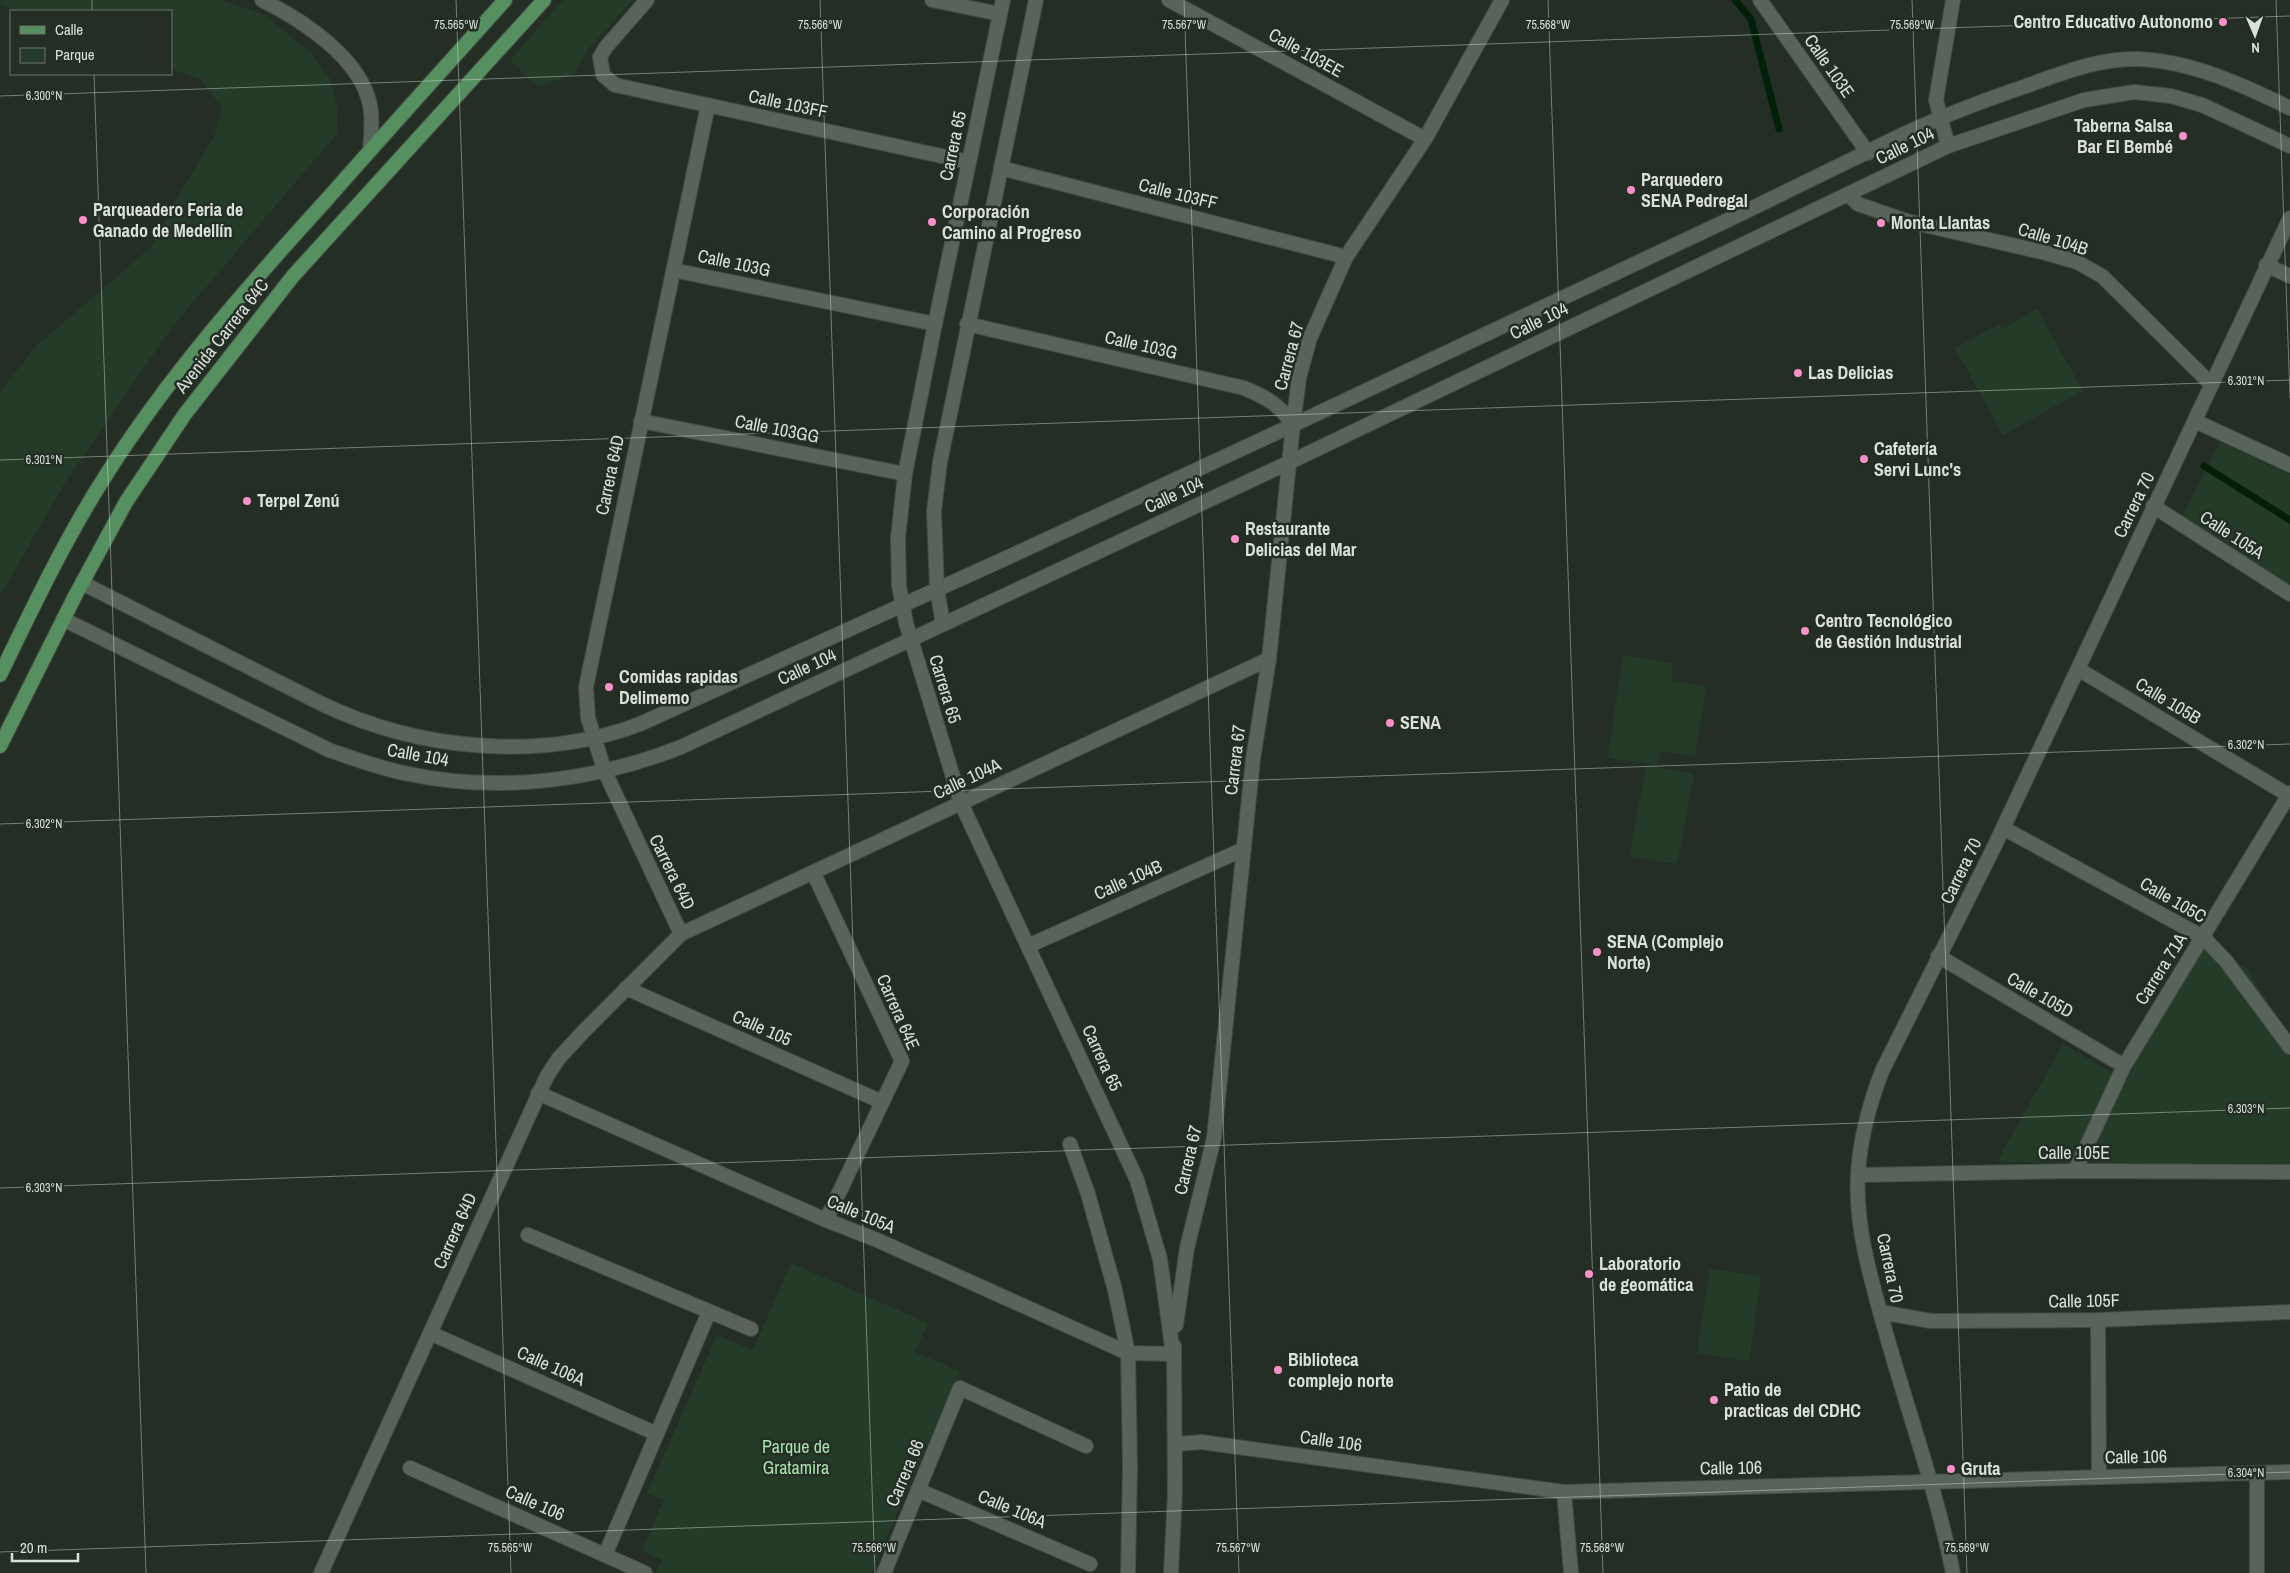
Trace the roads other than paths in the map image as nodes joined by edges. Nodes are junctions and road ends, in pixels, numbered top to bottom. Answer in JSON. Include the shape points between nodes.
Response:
{"nodes":[{"id":1,"x":262,"y":0,"type":"edge"},
{"id":2,"x":505,"y":0,"type":"edge"},
{"id":3,"x":544,"y":0,"type":"edge"},
{"id":4,"x":647,"y":0,"type":"edge"},
{"id":5,"x":932,"y":0,"type":"edge"},
{"id":6,"x":1003,"y":0,"type":"edge"},
{"id":7,"x":1036,"y":0,"type":"edge"},
{"id":8,"x":1169,"y":0,"type":"edge"},
{"id":9,"x":1502,"y":0,"type":"edge"},
{"id":10,"x":1760,"y":0,"type":"edge"},
{"id":11,"x":1953,"y":0,"type":"edge"},
{"id":12,"x":1000,"y":14,"type":"junction"},
{"id":13,"x":708,"y":105,"type":"junction"},
{"id":14,"x":2290,"y":108,"type":"edge"},
{"id":15,"x":1940,"y":117,"type":"junction"},
{"id":16,"x":1425,"y":139,"type":"junction"},
{"id":17,"x":1948,"y":146,"type":"junction"},
{"id":18,"x":2290,"y":146,"type":"edge"},
{"id":19,"x":370,"y":151,"type":"junction"},
{"id":20,"x":1868,"y":153,"type":"junction"},
{"id":21,"x":969,"y":162,"type":"junction"},
{"id":22,"x":1001,"y":168,"type":"junction"},
{"id":23,"x":1848,"y":194,"type":"junction"},
{"id":24,"x":2290,"y":218,"type":"edge"},
{"id":25,"x":1346,"y":257,"type":"junction"},
{"id":26,"x":2266,"y":265,"type":"junction"},
{"id":27,"x":673,"y":270,"type":"junction"},
{"id":28,"x":2290,"y":276,"type":"edge"},
{"id":29,"x":935,"y":324,"type":"junction"},
{"id":30,"x":967,"y":324,"type":"junction"},
{"id":31,"x":2211,"y":384,"type":"junction"},
{"id":32,"x":641,"y":421,"type":"junction"},
{"id":33,"x":2195,"y":421,"type":"junction"},
{"id":34,"x":1293,"y":425,"type":"junction"},
{"id":35,"x":1290,"y":462,"type":"junction"},
{"id":36,"x":2290,"y":465,"type":"edge"},
{"id":37,"x":906,"y":474,"type":"junction"},
{"id":38,"x":2153,"y":506,"type":"junction"},
{"id":39,"x":82,"y":583,"type":"junction"},
{"id":40,"x":937,"y":589,"type":"junction"},
{"id":41,"x":2290,"y":594,"type":"edge"},
{"id":42,"x":902,"y":605,"type":"junction"},
{"id":43,"x":63,"y":620,"type":"junction"},
{"id":44,"x":944,"y":624,"type":"junction"},
{"id":45,"x":910,"y":639,"type":"junction"},
{"id":46,"x":1270,"y":658,"type":"junction"},
{"id":47,"x":2078,"y":669,"type":"junction"},
{"id":48,"x":0,"y":675,"type":"edge"},
{"id":49,"x":593,"y":738,"type":"junction"},
{"id":50,"x":0,"y":746,"type":"edge"},
{"id":51,"x":605,"y":772,"type":"junction"},
{"id":52,"x":2290,"y":795,"type":"edge"},
{"id":53,"x":961,"y":803,"type":"junction"},
{"id":54,"x":2003,"y":828,"type":"junction"},
{"id":55,"x":1244,"y":849,"type":"junction"},
{"id":56,"x":813,"y":872,"type":"junction"},
{"id":57,"x":681,"y":934,"type":"junction"},
{"id":58,"x":2202,"y":937,"type":"junction"},
{"id":59,"x":1028,"y":946,"type":"junction"},
{"id":60,"x":1938,"y":956,"type":"junction"},
{"id":61,"x":626,"y":988,"type":"junction"},
{"id":62,"x":2290,"y":1047,"type":"edge"},
{"id":63,"x":2124,"y":1066,"type":"junction"},
{"id":64,"x":538,"y":1093,"type":"junction"},
{"id":65,"x":882,"y":1102,"type":"junction"},
{"id":66,"x":1070,"y":1144,"type":"dead end"},
{"id":67,"x":2075,"y":1171,"type":"junction"},
{"id":68,"x":2290,"y":1172,"type":"edge"},
{"id":69,"x":1858,"y":1175,"type":"junction"},
{"id":70,"x":826,"y":1220,"type":"junction"},
{"id":71,"x":528,"y":1235,"type":"dead end"},
{"id":72,"x":709,"y":1312,"type":"junction"},
{"id":73,"x":1880,"y":1312,"type":"junction"},
{"id":74,"x":2290,"y":1312,"type":"edge"},
{"id":75,"x":2098,"y":1320,"type":"junction"},
{"id":76,"x":752,"y":1329,"type":"dead end"},
{"id":77,"x":430,"y":1333,"type":"junction"},
{"id":78,"x":1128,"y":1353,"type":"junction"},
{"id":79,"x":1173,"y":1354,"type":"junction"},
{"id":80,"x":657,"y":1434,"type":"junction"},
{"id":81,"x":1176,"y":1444,"type":"junction"},
{"id":82,"x":1086,"y":1446,"type":"dead end"},
{"id":83,"x":410,"y":1468,"type":"dead end"},
{"id":84,"x":2290,"y":1472,"type":"edge"},
{"id":85,"x":2257,"y":1473,"type":"junction"},
{"id":86,"x":2099,"y":1476,"type":"junction"},
{"id":87,"x":1931,"y":1482,"type":"junction"},
{"id":88,"x":918,"y":1490,"type":"junction"},
{"id":89,"x":1564,"y":1492,"type":"junction"},
{"id":90,"x":605,"y":1555,"type":"junction"},
{"id":91,"x":1090,"y":1564,"type":"dead end"},
{"id":92,"x":321,"y":1573,"type":"edge"},
{"id":93,"x":645,"y":1573,"type":"edge"},
{"id":94,"x":884,"y":1573,"type":"edge"},
{"id":95,"x":1128,"y":1573,"type":"edge"},
{"id":96,"x":1171,"y":1573,"type":"edge"},
{"id":97,"x":1571,"y":1573,"type":"edge"},
{"id":98,"x":1953,"y":1573,"type":"edge"},
{"id":99,"x":2257,"y":1573,"type":"edge"}],
"edges":[{"from":1,"to":19,"type":"street","via":[[334,47],[349,64],[370,103]]},
{"from":2,"to":19,"type":"main road","name":"Avenida Carrera 64C"},
{"from":3,"to":39,"type":"main road","name":"Avenida Carrera 64C","via":[[255,322],[154,458]]},
{"from":4,"to":13,"type":"street","name":"Calle 103FF","via":[[600,57],[603,75],[615,85]]},
{"from":5,"to":12,"type":"street"},
{"from":6,"to":12,"type":"street","name":"Carrera 65"},
{"from":7,"to":22,"type":"street"},
{"from":8,"to":16,"type":"street","name":"Calle 103EE"},
{"from":9,"to":16,"type":"street","name":"Carrera 67"},
{"from":10,"to":20,"type":"street","name":"Calle 103E"},
{"from":11,"to":15,"type":"street","via":[[1936,100]]},
{"from":12,"to":21,"type":"street","name":"Carrera 65"},
{"from":13,"to":21,"type":"street","name":"Calle 103FF"},
{"from":13,"to":27,"type":"street","name":"Carrera 64D"},
{"from":14,"to":15,"type":"street","name":"Calle 104","via":[[2213,75],[2136,59],[2081,66]]},
{"from":15,"to":17,"type":"street"},
{"from":15,"to":20,"type":"street","name":"Calle 104"},
{"from":16,"to":25,"type":"street","name":"Carrera 67"},
{"from":17,"to":18,"type":"street","name":"Calle 104","via":[[2084,100],[2134,92],[2202,104]]},
{"from":17,"to":23,"type":"street","name":"Calle 104"},
{"from":19,"to":48,"type":"main road","name":"Avenida Carrera 64C","via":[[233,303],[141,424],[75,527]]},
{"from":20,"to":34,"type":"street","name":"Calle 104"},
{"from":21,"to":29,"type":"street","name":"Carrera 65"},
{"from":22,"to":25,"type":"street","name":"Calle 103FF"},
{"from":22,"to":30,"type":"street"},
{"from":23,"to":31,"type":"street","name":"Calle 104B","via":[[1858,204],[1907,221],[2077,262],[2102,276]]},
{"from":23,"to":35,"type":"street","name":"Calle 104"},
{"from":24,"to":26,"type":"street","name":"Carrera 70"},
{"from":25,"to":34,"type":"street","name":"Carrera 67","via":[[1310,338],[1299,378]]},
{"from":26,"to":28,"type":"street"},
{"from":26,"to":31,"type":"street","name":"Carrera 70"},
{"from":27,"to":29,"type":"street","name":"Calle 103G"},
{"from":27,"to":32,"type":"street","name":"Carrera 64D"},
{"from":29,"to":37,"type":"street","name":"Carrera 65"},
{"from":30,"to":34,"type":"street","name":"Calle 103G","via":[[1244,388],[1271,400]]},
{"from":30,"to":40,"type":"street","via":[[936,487],[934,539]]},
{"from":31,"to":33,"type":"street","name":"Carrera 70"},
{"from":32,"to":37,"type":"street","name":"Calle 103GG"},
{"from":32,"to":49,"type":"street","name":"Carrera 64D","via":[[586,687]]},
{"from":33,"to":36,"type":"street"},
{"from":33,"to":38,"type":"street","name":"Carrera 70"},
{"from":34,"to":35,"type":"street","name":"Carrera 67"},
{"from":34,"to":40,"type":"street","name":"Calle 104"},
{"from":35,"to":44,"type":"street","name":"Calle 104"},
{"from":35,"to":46,"type":"street","name":"Carrera 67"},
{"from":37,"to":42,"type":"street","name":"Carrera 65","via":[[898,538]]},
{"from":38,"to":41,"type":"street","name":"Calle 105A"},
{"from":38,"to":47,"type":"street","name":"Carrera 70"},
{"from":39,"to":43,"type":"main road","name":"Avenida Carrera 64C"},
{"from":39,"to":49,"type":"street","name":"Calle 104","via":[[344,715],[406,733],[472,744],[559,744]]},
{"from":40,"to":42,"type":"street","name":"Calle 104"},
{"from":40,"to":44,"type":"street"},
{"from":42,"to":45,"type":"street","name":"Carrera 65"},
{"from":42,"to":49,"type":"street","name":"Calle 104","via":[[640,724]]},
{"from":43,"to":50,"type":"main road","name":"Avenida Carrera 64C"},
{"from":43,"to":51,"type":"street","name":"Calle 104","via":[[329,750],[375,766],[458,782],[568,779]]},
{"from":44,"to":45,"type":"street","name":"Calle 104"},
{"from":45,"to":51,"type":"street","name":"Calle 104","via":[[680,747],[652,759]]},
{"from":45,"to":53,"type":"street","name":"Carrera 65"},
{"from":46,"to":53,"type":"street","name":"Calle 104A"},
{"from":46,"to":55,"type":"street","name":"Carrera 67","via":[[1255,748]]},
{"from":47,"to":52,"type":"street","name":"Calle 105B"},
{"from":47,"to":54,"type":"street","name":"Carrera 70"},
{"from":49,"to":51,"type":"street","name":"Carrera 64D"},
{"from":51,"to":57,"type":"street","name":"Carrera 64D"},
{"from":52,"to":58,"type":"street","name":"Carrera 71A"},
{"from":53,"to":56,"type":"street","name":"Calle 104A"},
{"from":53,"to":59,"type":"street","name":"Carrera 65"},
{"from":54,"to":58,"type":"street","name":"Calle 105C"},
{"from":54,"to":60,"type":"street","name":"Carrera 70"},
{"from":55,"to":59,"type":"street","name":"Calle 104B"},
{"from":55,"to":79,"type":"street","name":"Carrera 67","via":[[1214,1138],[1181,1278]]},
{"from":56,"to":57,"type":"street","name":"Calle 104A"},
{"from":56,"to":65,"type":"street","name":"Carrera 64E","via":[[902,1061]]},
{"from":57,"to":61,"type":"street","name":"Carrera 64D"},
{"from":58,"to":62,"type":"street","name":"Calle 105C","via":[[2226,961]]},
{"from":58,"to":63,"type":"street","name":"Carrera 71A"},
{"from":59,"to":79,"type":"street","name":"Carrera 65","via":[[1136,1180],[1160,1260]]},
{"from":60,"to":63,"type":"street","name":"Calle 105D"},
{"from":60,"to":69,"type":"street","name":"Carrera 70","via":[[1882,1071],[1868,1108]]},
{"from":61,"to":64,"type":"street","name":"Carrera 64D","via":[[559,1058]]},
{"from":61,"to":65,"type":"street","name":"Calle 105"},
{"from":63,"to":67,"type":"street","name":"Carrera 71A"},
{"from":64,"to":70,"type":"street","name":"Calle 105A"},
{"from":64,"to":77,"type":"street","name":"Carrera 64D"},
{"from":65,"to":70,"type":"street","name":"Carrera 64E"},
{"from":66,"to":78,"type":"street","via":[[1115,1290]]},
{"from":67,"to":68,"type":"street","name":"Calle 105E"},
{"from":67,"to":69,"type":"street","name":"Calle 105E"},
{"from":69,"to":73,"type":"street","name":"Carrera 70","via":[[1863,1239]]},
{"from":70,"to":78,"type":"street","name":"Calle 105A"},
{"from":71,"to":72,"type":"street"},
{"from":72,"to":76,"type":"street"},
{"from":72,"to":80,"type":"street"},
{"from":73,"to":75,"type":"street","name":"Calle 105F","via":[[1931,1321]]},
{"from":73,"to":87,"type":"street","name":"Carrera 70"},
{"from":74,"to":75,"type":"street","name":"Calle 105F"},
{"from":75,"to":86,"type":"street"},
{"from":77,"to":80,"type":"street","name":"Calle 106A"},
{"from":77,"to":92,"type":"street","name":"Carrera 64D"},
{"from":78,"to":79,"type":"street","name":"Calle 105A"},
{"from":78,"to":95,"type":"street"},
{"from":79,"to":81,"type":"street","name":"Carrera 67"},
{"from":80,"to":90,"type":"street"},
{"from":81,"to":89,"type":"street","name":"Calle 106","via":[[1201,1442]]},
{"from":81,"to":96,"type":"street","name":"Carrera 67"},
{"from":82,"to":88,"type":"street","name":"Carrera 66","via":[[960,1388]]},
{"from":83,"to":90,"type":"street","name":"Calle 106"},
{"from":84,"to":85,"type":"street","name":"Calle 106"},
{"from":85,"to":86,"type":"street","name":"Calle 106"},
{"from":85,"to":99,"type":"street"},
{"from":86,"to":87,"type":"street","name":"Calle 106"},
{"from":87,"to":89,"type":"street","name":"Calle 106"},
{"from":87,"to":98,"type":"street","name":"Carrera 70"},
{"from":88,"to":91,"type":"street","name":"Calle 106A"},
{"from":88,"to":94,"type":"street","name":"Carrera 66"},
{"from":89,"to":97,"type":"street"},
{"from":90,"to":93,"type":"street","name":"Calle 106"}]}
